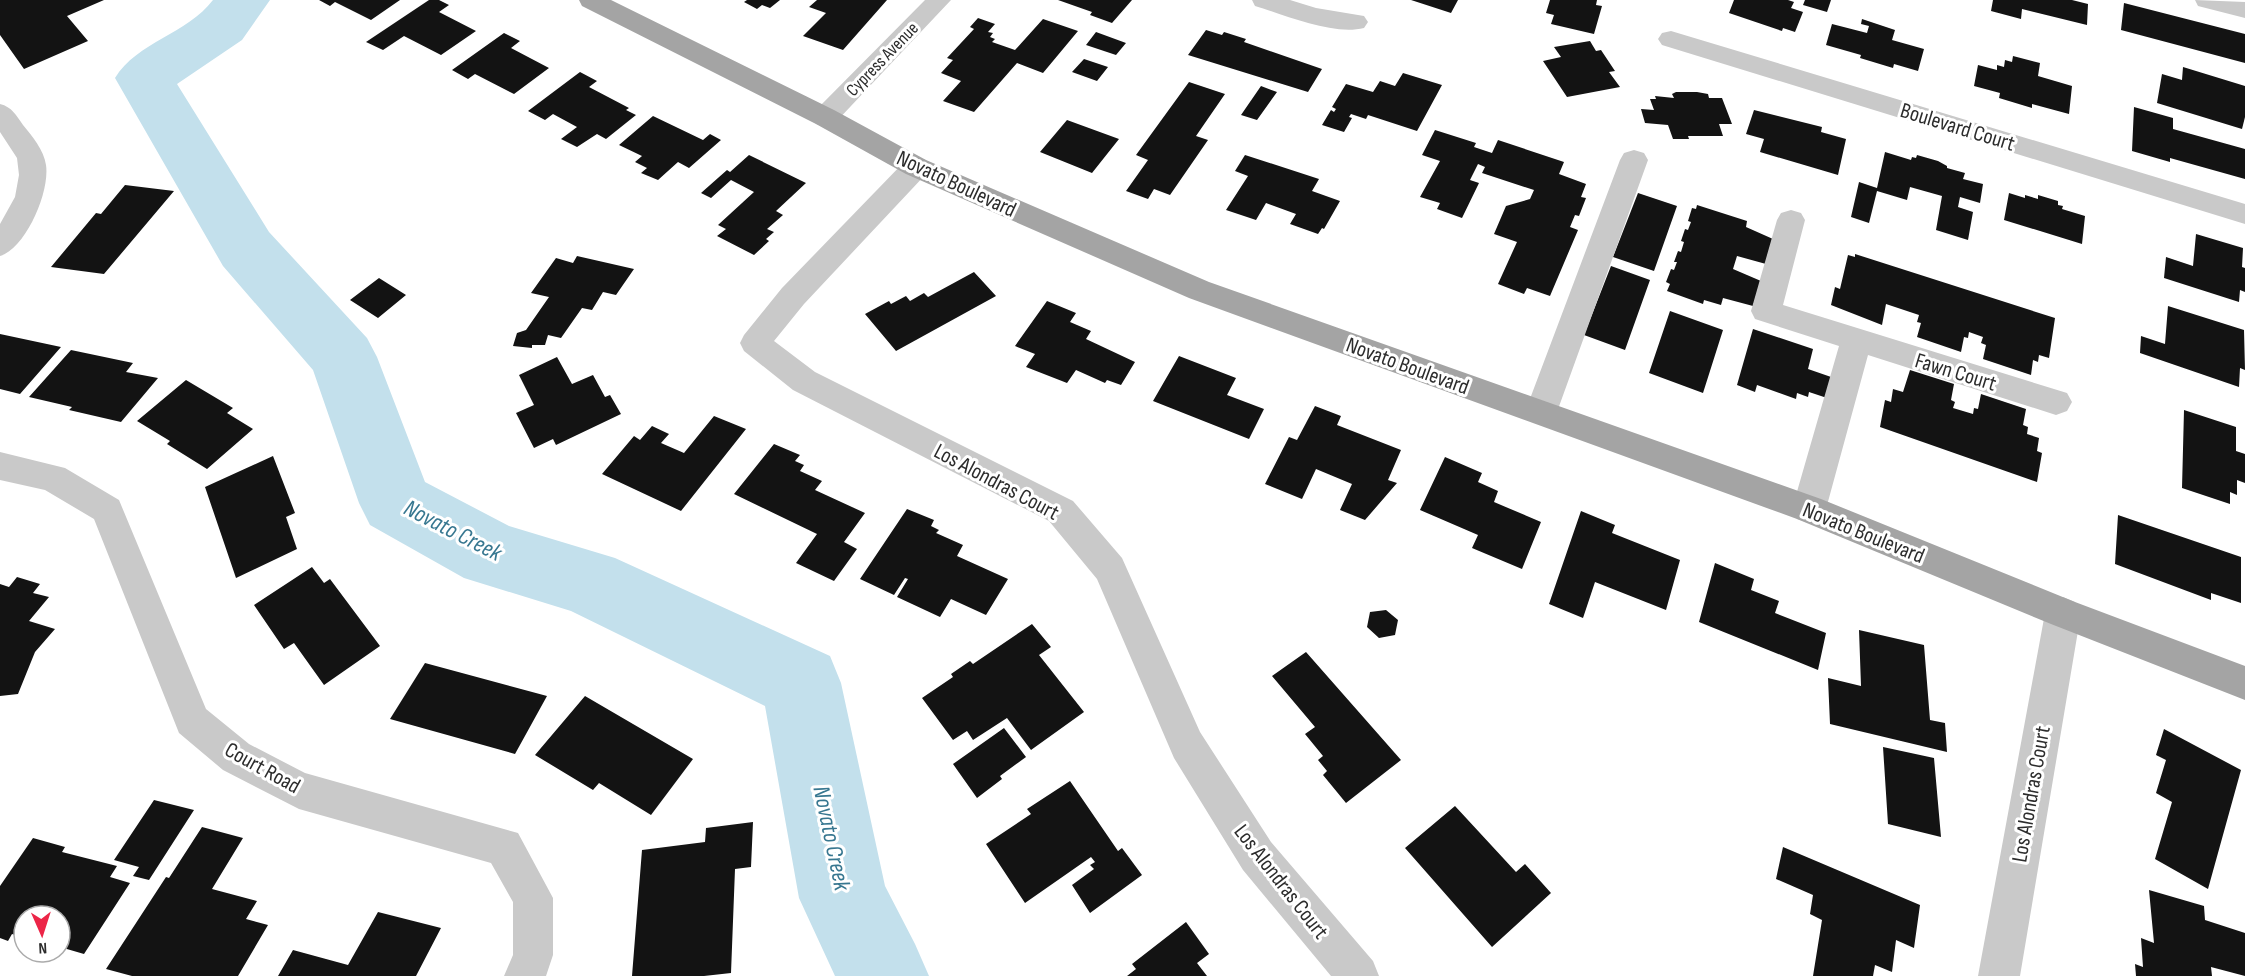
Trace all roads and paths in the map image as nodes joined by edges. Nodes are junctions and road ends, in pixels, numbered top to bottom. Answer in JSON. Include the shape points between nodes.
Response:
{"nodes":[{"id":1,"x":591,"y":0,"type":"edge"},
{"id":2,"x":939,"y":0,"type":"edge"},
{"id":3,"x":1264,"y":0,"type":"edge"},
{"id":4,"x":2207,"y":0,"type":"edge"},
{"id":5,"x":2245,"y":10,"type":"edge"},
{"id":6,"x":1355,"y":22,"type":"dead end"},
{"id":7,"x":1671,"y":39,"type":"dead end"},
{"id":8,"x":0,"y":113,"type":"edge"},
{"id":9,"x":825,"y":117,"type":"junction"},
{"id":10,"x":1634,"y":160,"type":"dead end"},
{"id":11,"x":916,"y":167,"type":"junction"},
{"id":12,"x":2245,"y":214,"type":"edge"},
{"id":13,"x":1791,"y":220,"type":"dead end"},
{"id":14,"x":0,"y":245,"type":"edge"},
{"id":15,"x":1856,"y":340,"type":"junction"},
{"id":16,"x":2056,"y":402,"type":"dead end"},
{"id":17,"x":1540,"y":412,"type":"junction"},
{"id":18,"x":0,"y":466,"type":"edge"},
{"id":19,"x":1809,"y":509,"type":"junction"},
{"id":20,"x":2062,"y":613,"type":"junction"},
{"id":21,"x":2245,"y":683,"type":"edge"},
{"id":22,"x":525,"y":976,"type":"edge"},
{"id":23,"x":1358,"y":976,"type":"edge"},
{"id":24,"x":1999,"y":976,"type":"edge"}],
"edges":[{"from":1,"to":9,"type":"main road","name":"Novato Boulevard"},
{"from":2,"to":9,"type":"street","name":"Cypress Avenue"},
{"from":3,"to":6,"type":"street","via":[[1313,16]]},
{"from":4,"to":5,"type":"street"},
{"from":7,"to":12,"type":"street","name":"Boulevard Court"},
{"from":8,"to":14,"type":"street","via":[[32,164],[31,190],[22,213]]},
{"from":9,"to":11,"type":"main road","name":"Novato Boulevard"},
{"from":10,"to":17,"type":"street"},
{"from":11,"to":17,"type":"main road","name":"Novato Boulevard","via":[[1199,290]]},
{"from":11,"to":23,"type":"street","name":"Los Alondras Court","via":[[793,296],[755,343],[804,381],[1061,511],[1110,570],[1187,745],[1257,856]]},
{"from":13,"to":15,"type":"street","name":"Fawn Court","via":[[1766,311]]},
{"from":15,"to":16,"type":"street","name":"Fawn Court"},
{"from":15,"to":19,"type":"street"},
{"from":17,"to":19,"type":"main road","name":"Novato Boulevard"},
{"from":18,"to":22,"type":"street","name":"Court Road","via":[[53,478],[107,510],[192,721],[236,757],[299,789],[504,847],[533,898],[533,955]]},
{"from":19,"to":20,"type":"main road","name":"Novato Boulevard"},
{"from":20,"to":21,"type":"main road","name":"Novato Boulevard"},
{"from":20,"to":24,"type":"street","name":"Los Alondras Court"}]}
